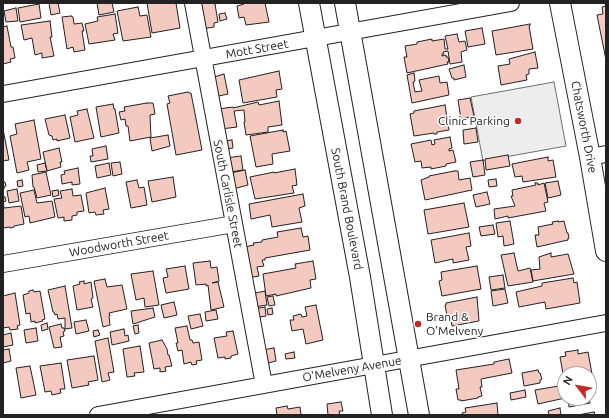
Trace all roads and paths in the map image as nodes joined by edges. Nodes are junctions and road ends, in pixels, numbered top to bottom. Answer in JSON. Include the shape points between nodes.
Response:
{"nodes":[{"id":1,"x":193,"y":3,"type":"edge"},
{"id":2,"x":309,"y":3,"type":"edge"},
{"id":3,"x":345,"y":3,"type":"edge"},
{"id":4,"x":511,"y":3,"type":"edge"},
{"id":5,"x":560,"y":3,"type":"edge"},
{"id":6,"x":350,"y":31,"type":"junction"},
{"id":7,"x":315,"y":38,"type":"junction"},
{"id":8,"x":203,"y":58,"type":"junction"},
{"id":9,"x":3,"y":94,"type":"edge"},
{"id":10,"x":598,"y":155,"type":"edge"},
{"id":11,"x":234,"y":224,"type":"junction"},
{"id":12,"x":604,"y":231,"type":"edge"},
{"id":13,"x":606,"y":251,"type":"edge"},
{"id":14,"x":3,"y":264,"type":"edge"},
{"id":15,"x":606,"y":323,"type":"edge"},
{"id":16,"x":408,"y":359,"type":"junction"},
{"id":17,"x":373,"y":366,"type":"junction"},
{"id":18,"x":264,"y":385,"type":"junction"},
{"id":19,"x":98,"y":415,"type":"edge"},
{"id":20,"x":382,"y":415,"type":"edge"},
{"id":21,"x":419,"y":415,"type":"edge"}],
"edges":[{"from":1,"to":8,"type":"street","name":"South Carlisle Street"},
{"from":2,"to":7,"type":"main road","name":"South Brand Boulevard"},
{"from":3,"to":6,"type":"main road"},
{"from":4,"to":6,"type":"street","name":"Mott Street"},
{"from":5,"to":10,"type":"main road","name":"Chatsworth Drive"},
{"from":6,"to":7,"type":"street","name":"Mott Street"},
{"from":6,"to":16,"type":"main road"},
{"from":7,"to":8,"type":"street","name":"Mott Street"},
{"from":7,"to":17,"type":"main road","name":"South Brand Boulevard","via":[[360,277]]},
{"from":8,"to":9,"type":"street","name":"Mott Street"},
{"from":8,"to":11,"type":"street","name":"South Carlisle Street"},
{"from":10,"to":12,"type":"main road","name":"Chatsworth Drive"},
{"from":11,"to":14,"type":"street","name":"Woodworth Street"},
{"from":11,"to":18,"type":"street","name":"South Carlisle Street"},
{"from":12,"to":13,"type":"main road","name":"Chatsworth Drive"},
{"from":15,"to":16,"type":"street","name":"O'Melveny Avenue"},
{"from":16,"to":17,"type":"street","name":"O'Melveny Avenue"},
{"from":16,"to":21,"type":"main road"},
{"from":17,"to":18,"type":"street","name":"O'Melveny Avenue"},
{"from":17,"to":20,"type":"main road","name":"South Brand Boulevard"},
{"from":18,"to":19,"type":"street","name":"O'Melveny Avenue"}]}
